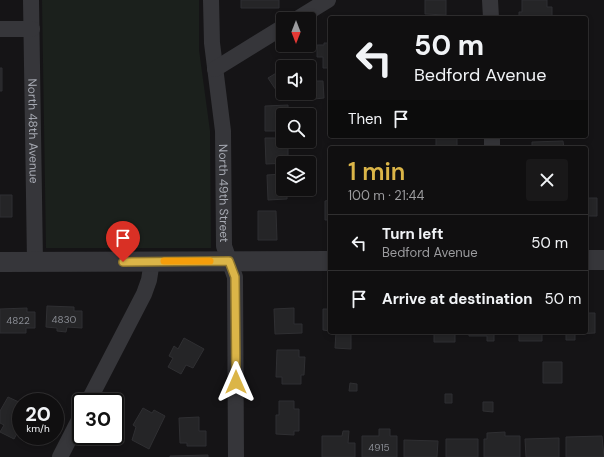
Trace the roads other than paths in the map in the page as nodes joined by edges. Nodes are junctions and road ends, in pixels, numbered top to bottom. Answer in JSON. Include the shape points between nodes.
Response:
{"nodes":[{"id":1,"x":31,"y":0,"type":"edge"},
{"id":2,"x":211,"y":0,"type":"edge"},
{"id":3,"x":328,"y":0,"type":"edge"},
{"id":4,"x":490,"y":0,"type":"edge"},
{"id":5,"x":308,"y":12,"type":"edge"},
{"id":6,"x":491,"y":16,"type":"edge"},
{"id":7,"x":0,"y":29,"type":"edge"},
{"id":8,"x":32,"y":29,"type":"junction"},
{"id":9,"x":276,"y":32,"type":"edge"},
{"id":10,"x":215,"y":69,"type":"junction"},
{"id":11,"x":588,"y":260,"type":"edge"},
{"id":12,"x":604,"y":260,"type":"edge"},
{"id":13,"x":229,"y":261,"type":"junction"},
{"id":14,"x":328,"y":261,"type":"edge"},
{"id":15,"x":0,"y":262,"type":"edge"},
{"id":16,"x":35,"y":262,"type":"junction"},
{"id":17,"x":152,"y":262,"type":"junction"},
{"id":18,"x":93,"y":393,"type":"edge"},
{"id":19,"x":72,"y":434,"type":"edge"},
{"id":20,"x":60,"y":457,"type":"edge"},
{"id":21,"x":236,"y":457,"type":"edge"}],
"edges":[{"from":1,"to":8,"type":"street","name":"North 48th Avenue"},
{"from":2,"to":10,"type":"street","name":"North 49th Street"},
{"from":3,"to":5,"type":"street"},
{"from":4,"to":6,"type":"street"},
{"from":7,"to":8,"type":"street"},
{"from":8,"to":16,"type":"street","name":"North 48th Avenue"},
{"from":9,"to":10,"type":"street"},
{"from":10,"to":13,"type":"street","name":"North 49th Street","via":[[223,131],[224,246]]},
{"from":11,"to":12,"type":"street"},
{"from":13,"to":14,"type":"street"},
{"from":13,"to":17,"type":"street"},
{"from":13,"to":21,"type":"street","name":"North 49th Street","via":[[235,277]]},
{"from":15,"to":16,"type":"street"},
{"from":16,"to":17,"type":"street"},
{"from":17,"to":18,"type":"street","via":[[144,294]]},
{"from":19,"to":20,"type":"street"}]}
